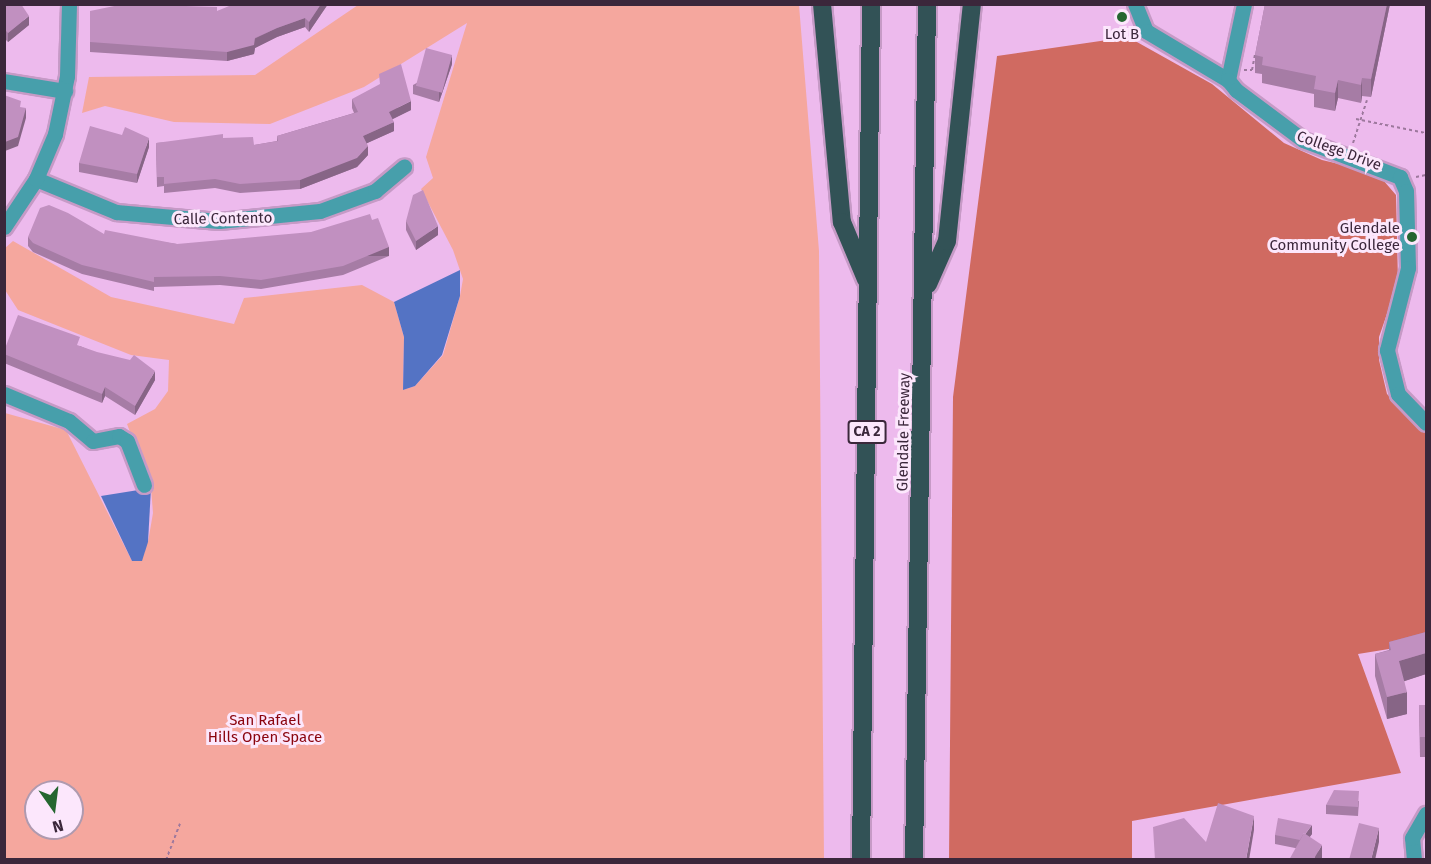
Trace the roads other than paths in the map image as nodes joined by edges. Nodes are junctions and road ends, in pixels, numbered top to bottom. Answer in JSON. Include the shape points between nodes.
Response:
{"nodes":[{"id":1,"x":69,"y":4,"type":"edge"},
{"id":2,"x":822,"y":4,"type":"edge"},
{"id":3,"x":871,"y":4,"type":"edge"},
{"id":4,"x":927,"y":4,"type":"edge"},
{"id":5,"x":972,"y":4,"type":"edge"},
{"id":6,"x":1135,"y":4,"type":"edge"},
{"id":7,"x":1244,"y":4,"type":"edge"},
{"id":8,"x":1228,"y":80,"type":"junction"},
{"id":9,"x":4,"y":81,"type":"edge"},
{"id":10,"x":65,"y":91,"type":"junction"},
{"id":11,"x":404,"y":167,"type":"dead end"},
{"id":12,"x":36,"y":179,"type":"junction"},
{"id":13,"x":4,"y":227,"type":"edge"},
{"id":14,"x":870,"y":287,"type":"junction"},
{"id":15,"x":925,"y":291,"type":"junction"},
{"id":16,"x":4,"y":394,"type":"edge"},
{"id":17,"x":1426,"y":423,"type":"edge"},
{"id":18,"x":144,"y":485,"type":"dead end"},
{"id":19,"x":1426,"y":814,"type":"edge"},
{"id":20,"x":861,"y":860,"type":"edge"},
{"id":21,"x":914,"y":860,"type":"edge"},
{"id":22,"x":1414,"y":860,"type":"edge"}],
"edges":[{"from":1,"to":10,"type":"street"},
{"from":2,"to":14,"type":"highway","via":[[842,222]]},
{"from":3,"to":14,"type":"highway","number":"CA 2"},
{"from":4,"to":15,"type":"highway","name":"Glendale Freeway"},
{"from":5,"to":15,"type":"highway","via":[[947,241]]},
{"from":6,"to":8,"type":"street","name":"College Drive","via":[[1146,31]]},
{"from":7,"to":8,"type":"street"},
{"from":8,"to":17,"type":"street","name":"College Drive","via":[[1280,128],[1400,177],[1406,191],[1408,268],[1387,350],[1398,394]]},
{"from":9,"to":10,"type":"street"},
{"from":10,"to":12,"type":"street"},
{"from":11,"to":12,"type":"street","name":"Calle Contento","via":[[375,191],[320,211],[219,221],[116,212]]},
{"from":12,"to":13,"type":"street"},
{"from":14,"to":20,"type":"highway","number":"CA 2"},
{"from":15,"to":21,"type":"highway","name":"Glendale Freeway"},
{"from":16,"to":18,"type":"street","via":[[69,421],[93,441],[119,436],[127,441]]},
{"from":19,"to":22,"type":"street","via":[[1412,838]]}]}
